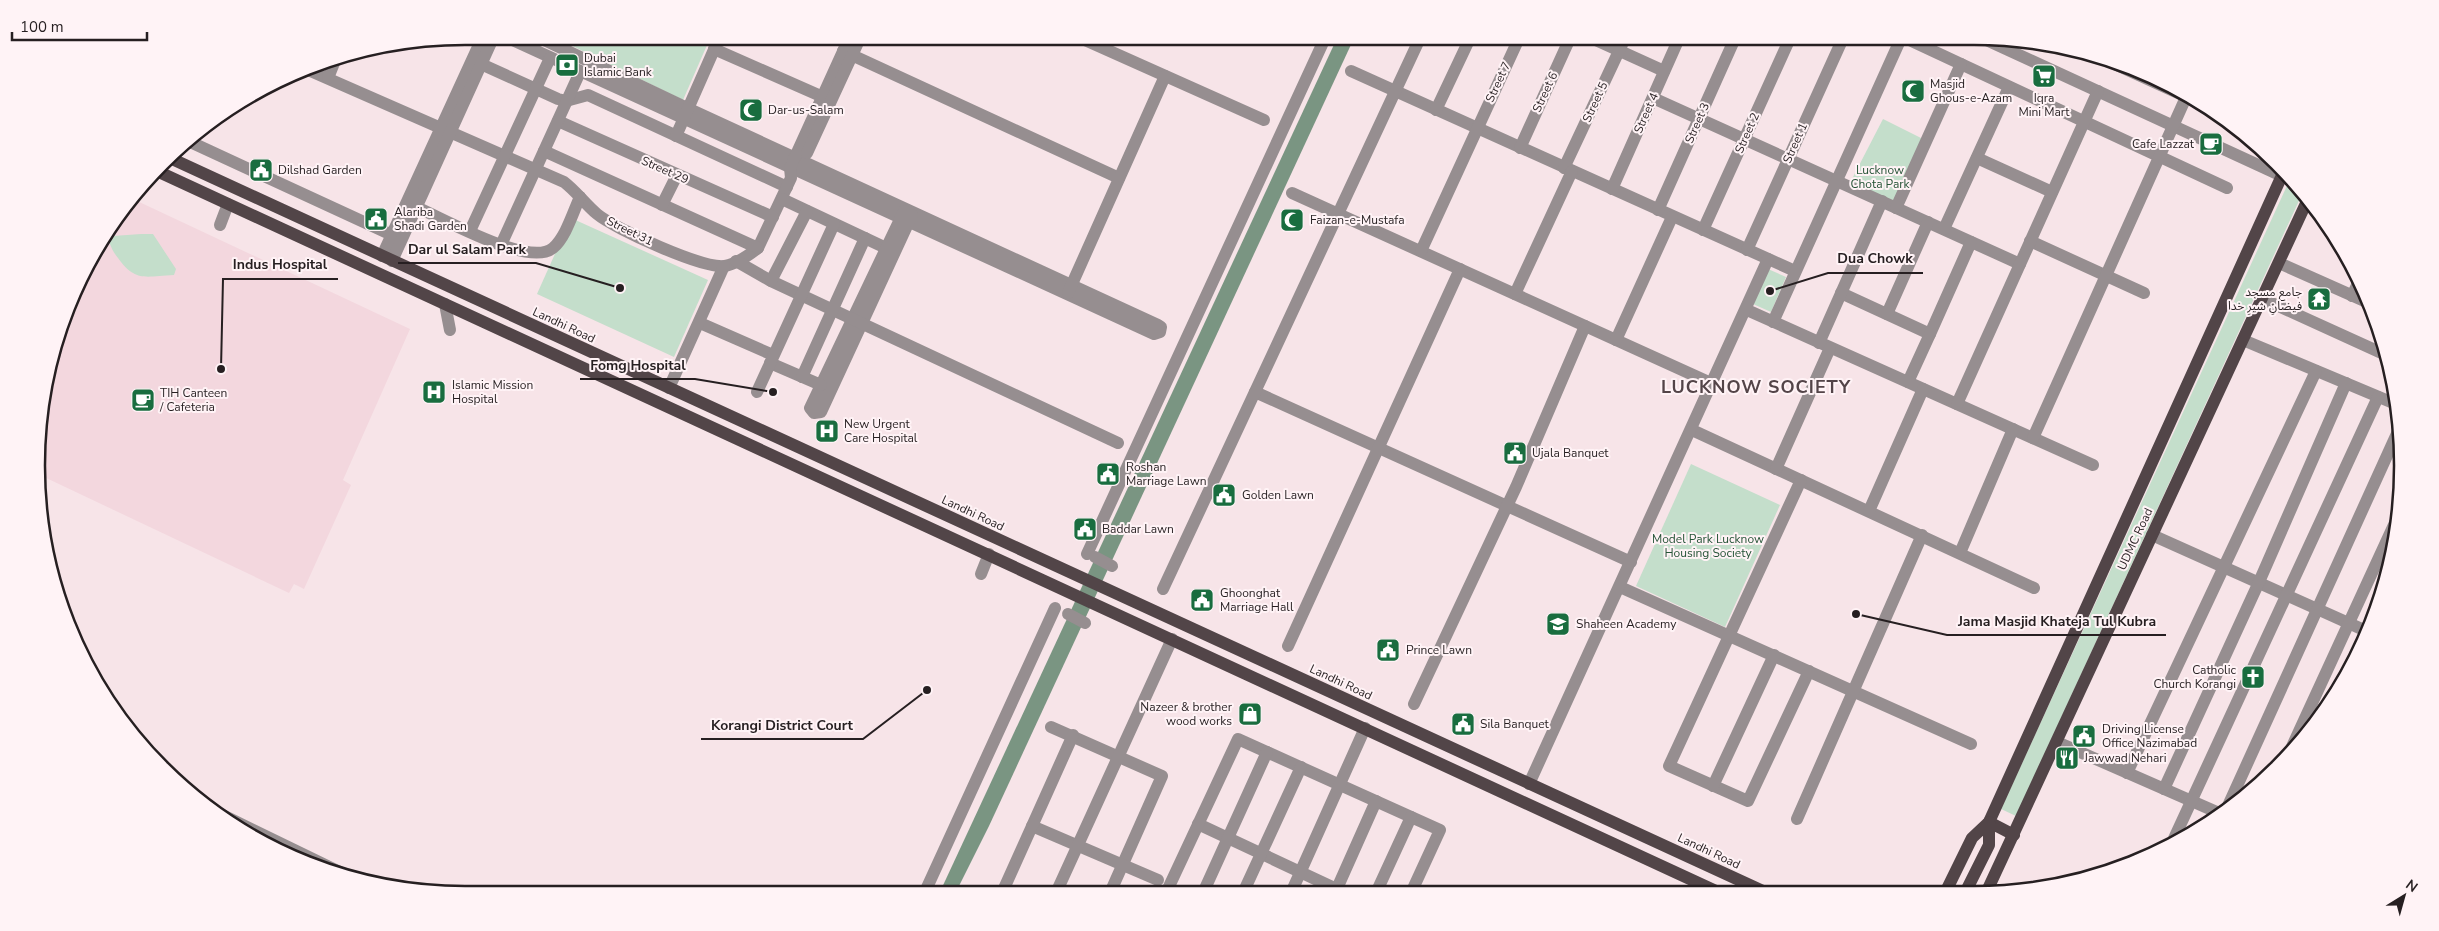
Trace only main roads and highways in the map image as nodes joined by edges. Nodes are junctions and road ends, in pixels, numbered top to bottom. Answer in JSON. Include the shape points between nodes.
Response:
{"nodes":[{"id":1,"x":176,"y":161,"type":"edge"},
{"id":2,"x":162,"y":174,"type":"edge"},
{"id":3,"x":2281,"y":178,"type":"edge"},
{"id":4,"x":2304,"y":207,"type":"edge"},
{"id":5,"x":1989,"y":822,"type":"junction"},
{"id":6,"x":2014,"y":835,"type":"junction"},
{"id":7,"x":1990,"y":885,"type":"edge"},
{"id":8,"x":1705,"y":886,"type":"edge"},
{"id":9,"x":1753,"y":886,"type":"edge"},
{"id":10,"x":1948,"y":886,"type":"edge"},
{"id":11,"x":1968,"y":886,"type":"edge"}],
"edges":[{"from":1,"to":9,"type":"main road","name":"Landhi Road"},
{"from":2,"to":8,"type":"main road"},
{"from":3,"to":5,"type":"main road","name":"UDMC Road"},
{"from":4,"to":6,"type":"main road","name":"UDMC Road"},
{"from":5,"to":6,"type":"main road"},
{"from":5,"to":10,"type":"main road","via":[[1972,838]]},
{"from":5,"to":11,"type":"main road","via":[[1988,845]]},
{"from":6,"to":7,"type":"main road","name":"UDMC Road"}]}
